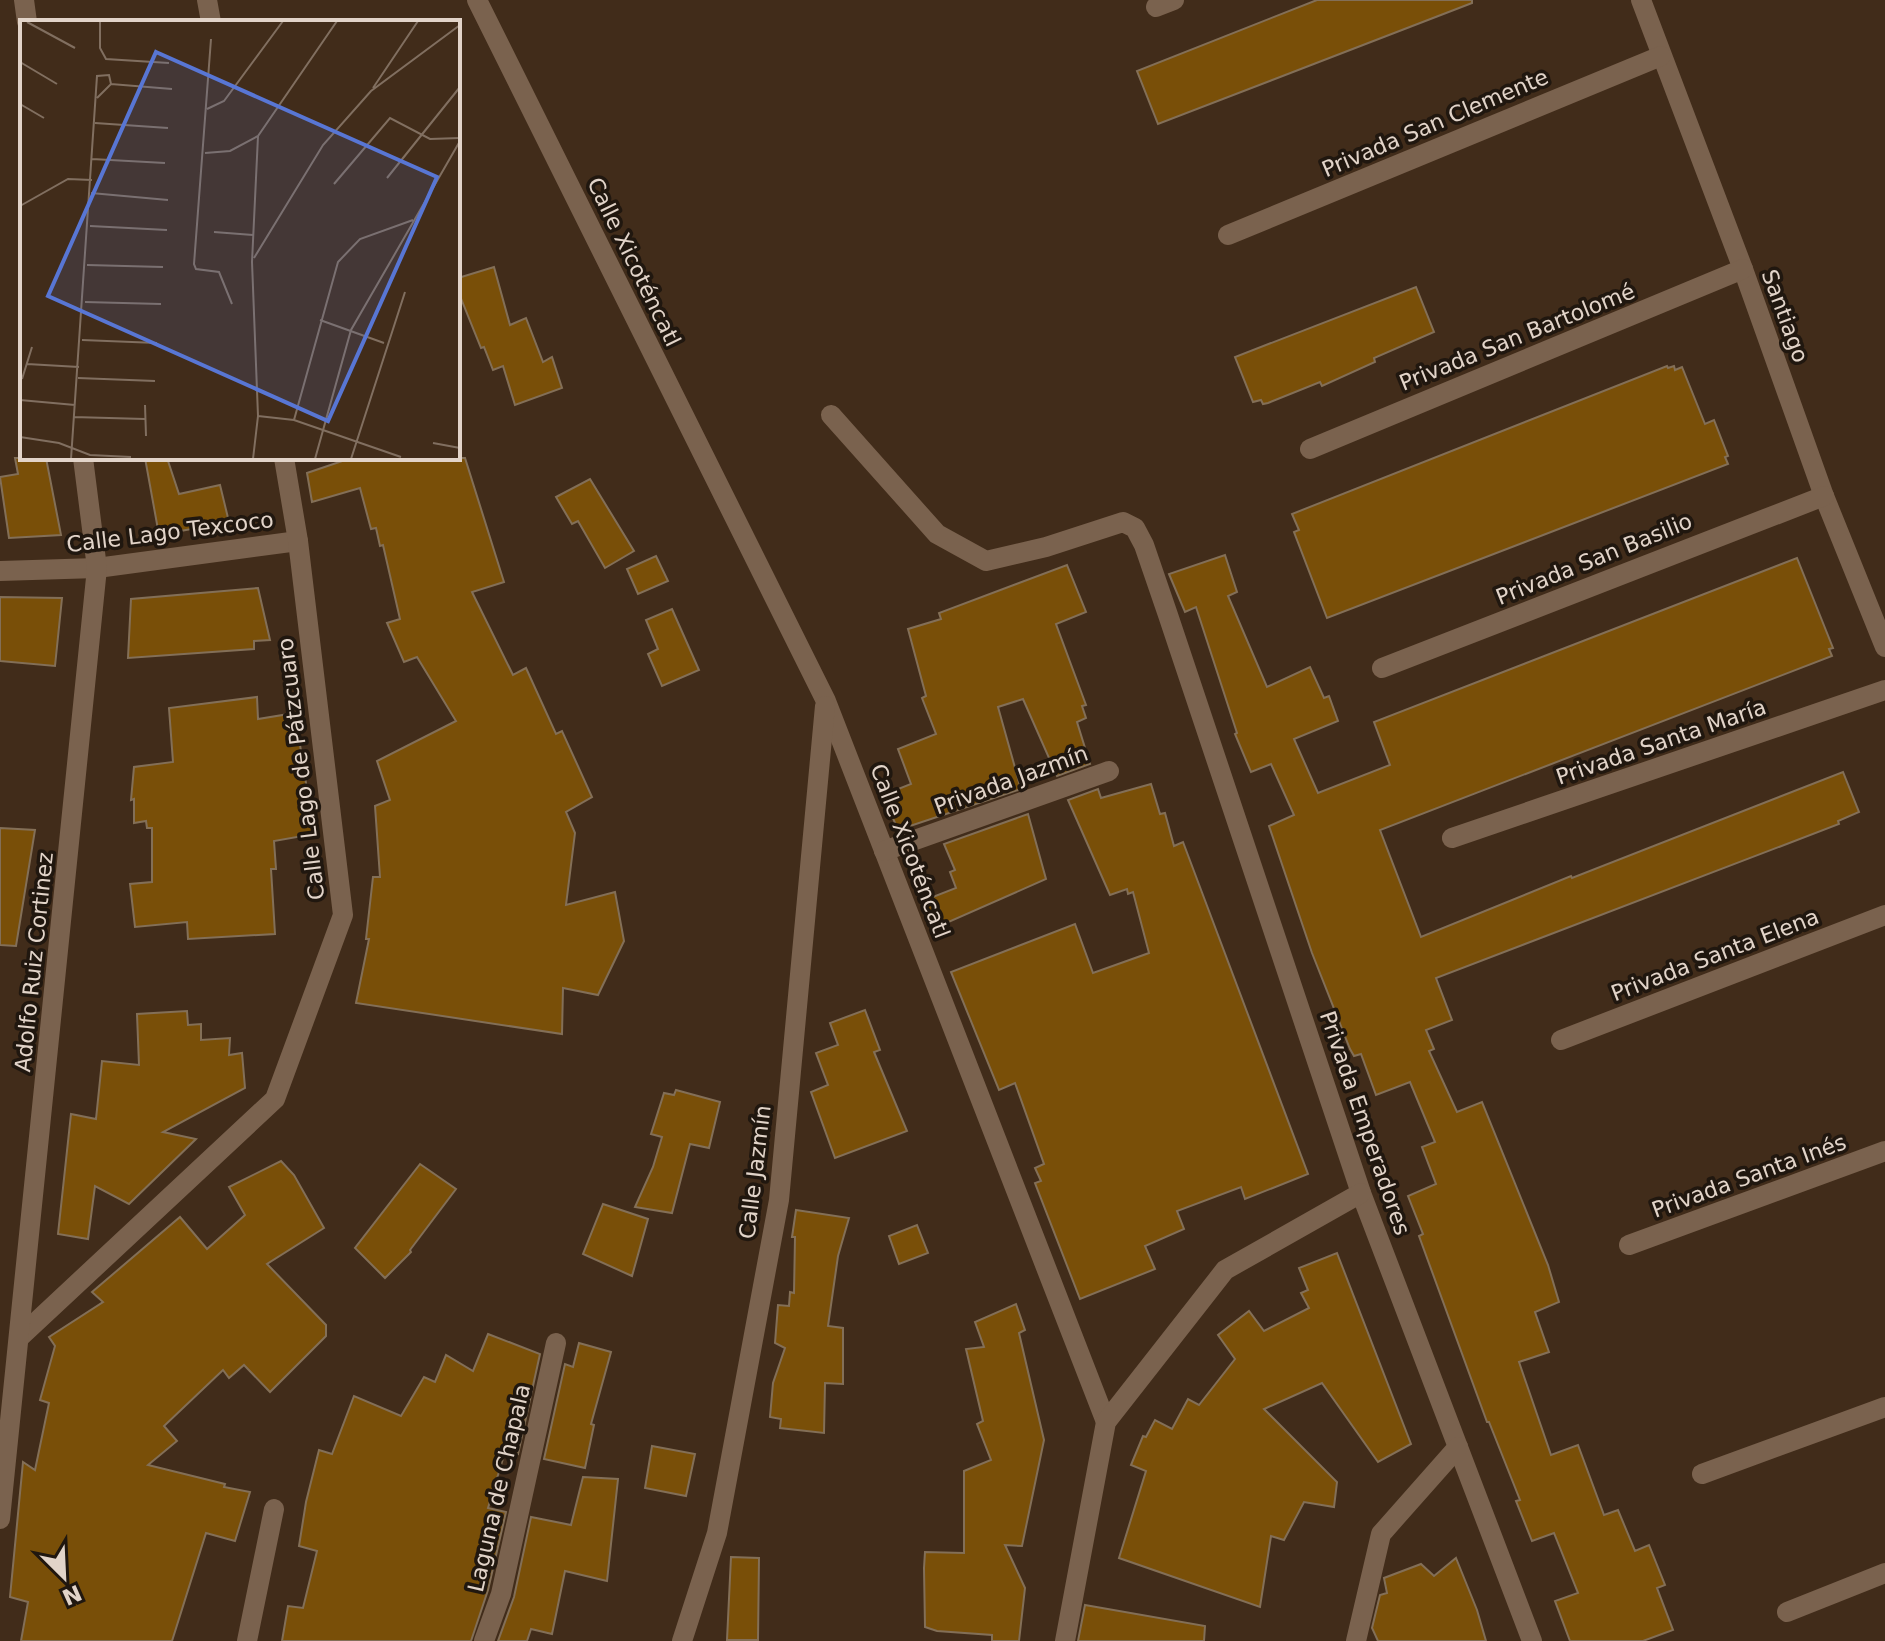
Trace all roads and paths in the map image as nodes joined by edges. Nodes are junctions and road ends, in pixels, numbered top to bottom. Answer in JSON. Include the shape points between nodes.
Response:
{"nodes":[{"id":1,"x":24,"y":0,"type":"edge"},
{"id":2,"x":207,"y":0,"type":"edge"},
{"id":3,"x":477,"y":0,"type":"edge"},
{"id":4,"x":1641,"y":0,"type":"edge"},
{"id":5,"x":27,"y":20,"type":"edge"},
{"id":6,"x":211,"y":20,"type":"edge"},
{"id":7,"x":1661,"y":56,"type":"junction"},
{"id":8,"x":1228,"y":235,"type":"dead end"},
{"id":9,"x":1743,"y":269,"type":"junction"},
{"id":10,"x":831,"y":415,"type":"dead end"},
{"id":11,"x":1310,"y":449,"type":"dead end"},
{"id":12,"x":83,"y":460,"type":"edge"},
{"id":13,"x":284,"y":460,"type":"edge"},
{"id":14,"x":1824,"y":496,"type":"junction"},
{"id":15,"x":298,"y":541,"type":"junction"},
{"id":16,"x":97,"y":568,"type":"junction"},
{"id":17,"x":0,"y":571,"type":"edge"},
{"id":18,"x":1885,"y":647,"type":"edge"},
{"id":19,"x":1382,"y":668,"type":"dead end"},
{"id":20,"x":1885,"y":690,"type":"edge"},
{"id":21,"x":826,"y":701,"type":"junction"},
{"id":22,"x":1109,"y":771,"type":"dead end"},
{"id":23,"x":1452,"y":838,"type":"dead end"},
{"id":24,"x":884,"y":851,"type":"junction"},
{"id":25,"x":1885,"y":915,"type":"edge"},
{"id":26,"x":1561,"y":1040,"type":"dead end"},
{"id":27,"x":1885,"y":1151,"type":"edge"},
{"id":28,"x":1361,"y":1193,"type":"junction"},
{"id":29,"x":1629,"y":1245,"type":"dead end"},
{"id":30,"x":20,"y":1337,"type":"junction"},
{"id":31,"x":556,"y":1343,"type":"dead end"},
{"id":32,"x":1885,"y":1407,"type":"edge"},
{"id":33,"x":1106,"y":1422,"type":"junction"},
{"id":34,"x":1458,"y":1447,"type":"junction"},
{"id":35,"x":1702,"y":1474,"type":"dead end"},
{"id":36,"x":274,"y":1509,"type":"dead end"},
{"id":37,"x":0,"y":1519,"type":"edge"},
{"id":38,"x":1885,"y":1573,"type":"edge"},
{"id":39,"x":1787,"y":1612,"type":"dead end"},
{"id":40,"x":247,"y":1641,"type":"edge"},
{"id":41,"x":484,"y":1641,"type":"edge"},
{"id":42,"x":682,"y":1641,"type":"edge"},
{"id":43,"x":1065,"y":1641,"type":"edge"},
{"id":44,"x":1356,"y":1641,"type":"edge"},
{"id":45,"x":1532,"y":1641,"type":"edge"}],
"edges":[{"from":1,"to":5,"type":"street"},
{"from":2,"to":6,"type":"street"},
{"from":3,"to":21,"type":"street","name":"Calle Xicoténcatl"},
{"from":4,"to":7,"type":"street","name":"Santiago"},
{"from":7,"to":8,"type":"street","name":"Privada San Clemente"},
{"from":7,"to":9,"type":"street","name":"Santiago"},
{"from":9,"to":11,"type":"street","name":"Privada San Bartolomé"},
{"from":9,"to":14,"type":"street","name":"Santiago"},
{"from":10,"to":28,"type":"street","name":"Privada Emperadores","via":[[937,534],[986,561],[1123,522],[1135,528]]},
{"from":12,"to":16,"type":"street","name":"Adolfo Ruiz Cortinez"},
{"from":13,"to":15,"type":"street","name":"Calle Lago de Pátzcuaro"},
{"from":14,"to":18,"type":"street","name":"Santiago"},
{"from":14,"to":19,"type":"street","name":"Privada San Basilio"},
{"from":15,"to":16,"type":"street","name":"Calle Lago Texcoco"},
{"from":15,"to":30,"type":"street","name":"Calle Lago de Pátzcuaro","via":[[343,915],[275,1099]]},
{"from":16,"to":17,"type":"street","name":"Calle Lago Texcoco"},
{"from":16,"to":30,"type":"street","name":"Adolfo Ruiz Cortinez"},
{"from":20,"to":23,"type":"street","name":"Privada Santa María"},
{"from":21,"to":24,"type":"street","name":"Calle Xicoténcatl"},
{"from":21,"to":42,"type":"street","name":"Calle Jazmín","via":[[779,1200],[717,1533]]},
{"from":22,"to":24,"type":"street","name":"Privada Jazmín"},
{"from":24,"to":33,"type":"street","name":"Calle Xicoténcatl"},
{"from":25,"to":26,"type":"street","name":"Privada Santa Elena"},
{"from":27,"to":29,"type":"street","name":"Privada Santa Inés"},
{"from":28,"to":33,"type":"street","via":[[1225,1270]]},
{"from":28,"to":34,"type":"street","name":"Privada Emperadores"},
{"from":30,"to":37,"type":"street","name":"Adolfo Ruiz Cortinez"},
{"from":31,"to":41,"type":"street","name":"Laguna de Chapala","via":[[501,1594]]},
{"from":32,"to":35,"type":"street"},
{"from":33,"to":43,"type":"street"},
{"from":34,"to":44,"type":"street","via":[[1381,1534]]},
{"from":34,"to":45,"type":"street","name":"Privada Emperadores"},
{"from":36,"to":40,"type":"street"},
{"from":38,"to":39,"type":"street"}]}
